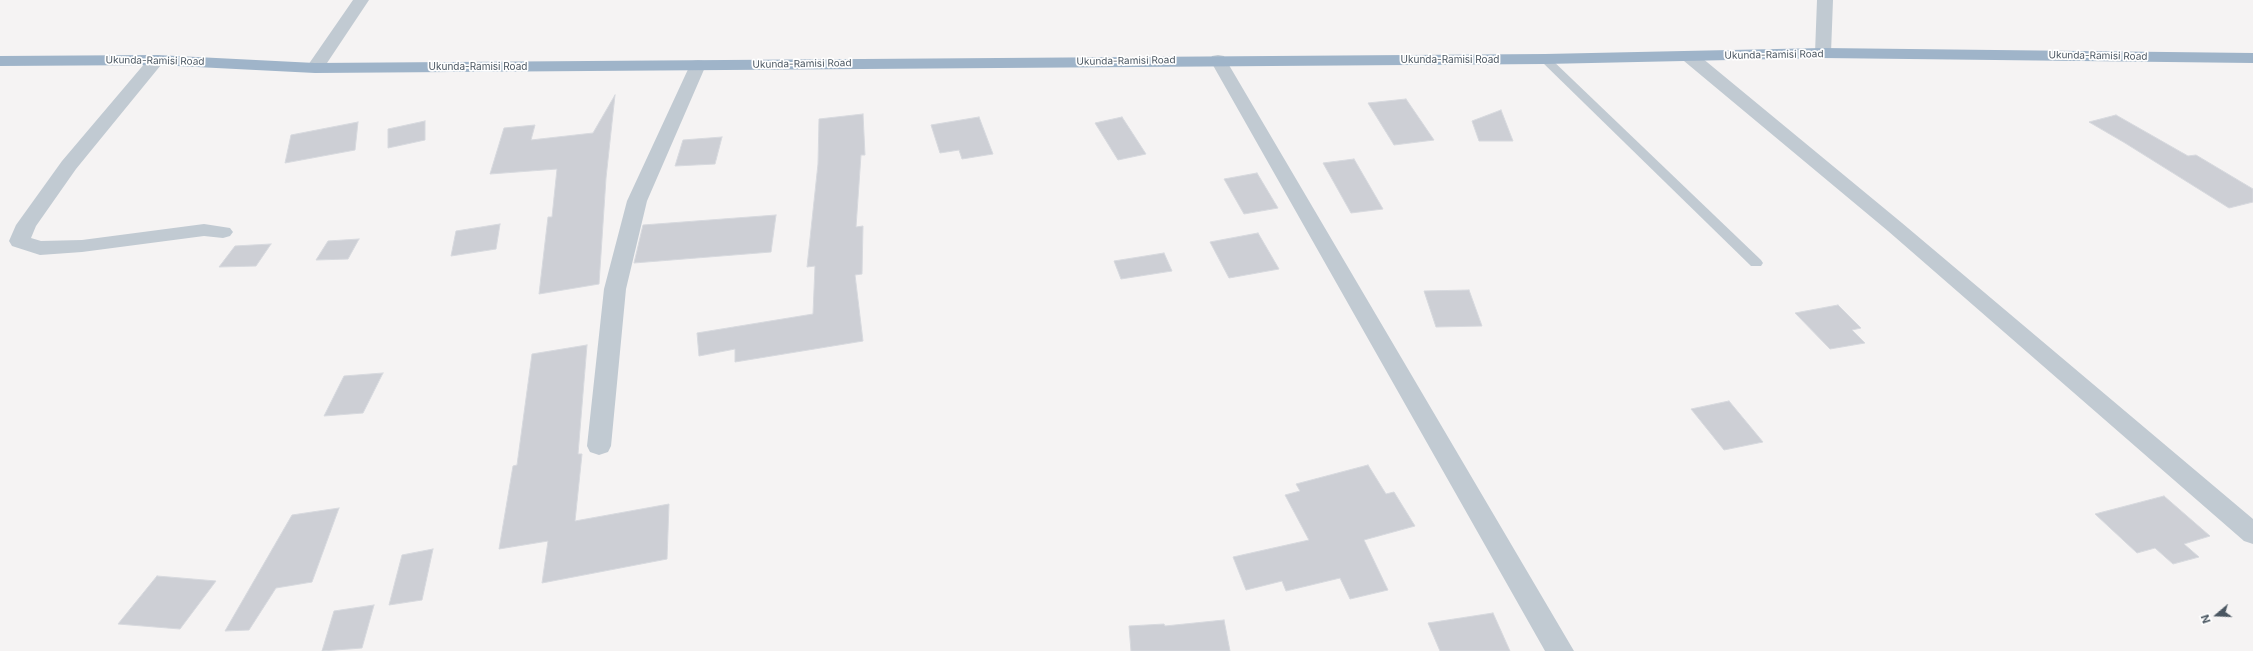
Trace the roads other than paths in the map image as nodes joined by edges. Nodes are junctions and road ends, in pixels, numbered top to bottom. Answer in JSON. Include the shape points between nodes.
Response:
{"nodes":[{"id":1,"x":361,"y":0,"type":"edge"},
{"id":2,"x":1825,"y":0,"type":"edge"},
{"id":3,"x":1823,"y":53,"type":"junction"},
{"id":4,"x":1690,"y":57,"type":"junction"},
{"id":5,"x":2253,"y":58,"type":"edge"},
{"id":6,"x":1545,"y":59,"type":"junction"},
{"id":7,"x":157,"y":60,"type":"junction"},
{"id":8,"x":1218,"y":60,"type":"junction"},
{"id":9,"x":0,"y":61,"type":"edge"},
{"id":10,"x":698,"y":65,"type":"junction"},
{"id":11,"x":315,"y":68,"type":"junction"},
{"id":12,"x":224,"y":232,"type":"dead end"},
{"id":13,"x":1756,"y":263,"type":"dead end"},
{"id":14,"x":599,"y":446,"type":"dead end"},
{"id":15,"x":2253,"y":534,"type":"edge"},
{"id":16,"x":1560,"y":651,"type":"edge"}],
"edges":[{"from":1,"to":11,"type":"street"},
{"from":2,"to":3,"type":"street"},
{"from":3,"to":4,"type":"highway","name":"Ukunda-Ramisi Road"},
{"from":3,"to":5,"type":"highway","name":"Ukunda-Ramisi Road"},
{"from":4,"to":6,"type":"highway","name":"Ukunda-Ramisi Road"},
{"from":4,"to":15,"type":"street","via":[[1895,227]]},
{"from":6,"to":8,"type":"highway","name":"Ukunda-Ramisi Road"},
{"from":6,"to":13,"type":"lane"},
{"from":7,"to":9,"type":"highway","name":"Ukunda-Ramisi Road"},
{"from":7,"to":11,"type":"highway","name":"Ukunda-Ramisi Road"},
{"from":7,"to":12,"type":"street","via":[[69,166],[26,224],[19,241],[40,248],[82,246],[181,232]]},
{"from":8,"to":10,"type":"highway","name":"Ukunda-Ramisi Road"},
{"from":8,"to":16,"type":"street"},
{"from":10,"to":11,"type":"highway","name":"Ukunda-Ramisi Road"},
{"from":10,"to":14,"type":"street","via":[[637,201],[615,289]]}]}
